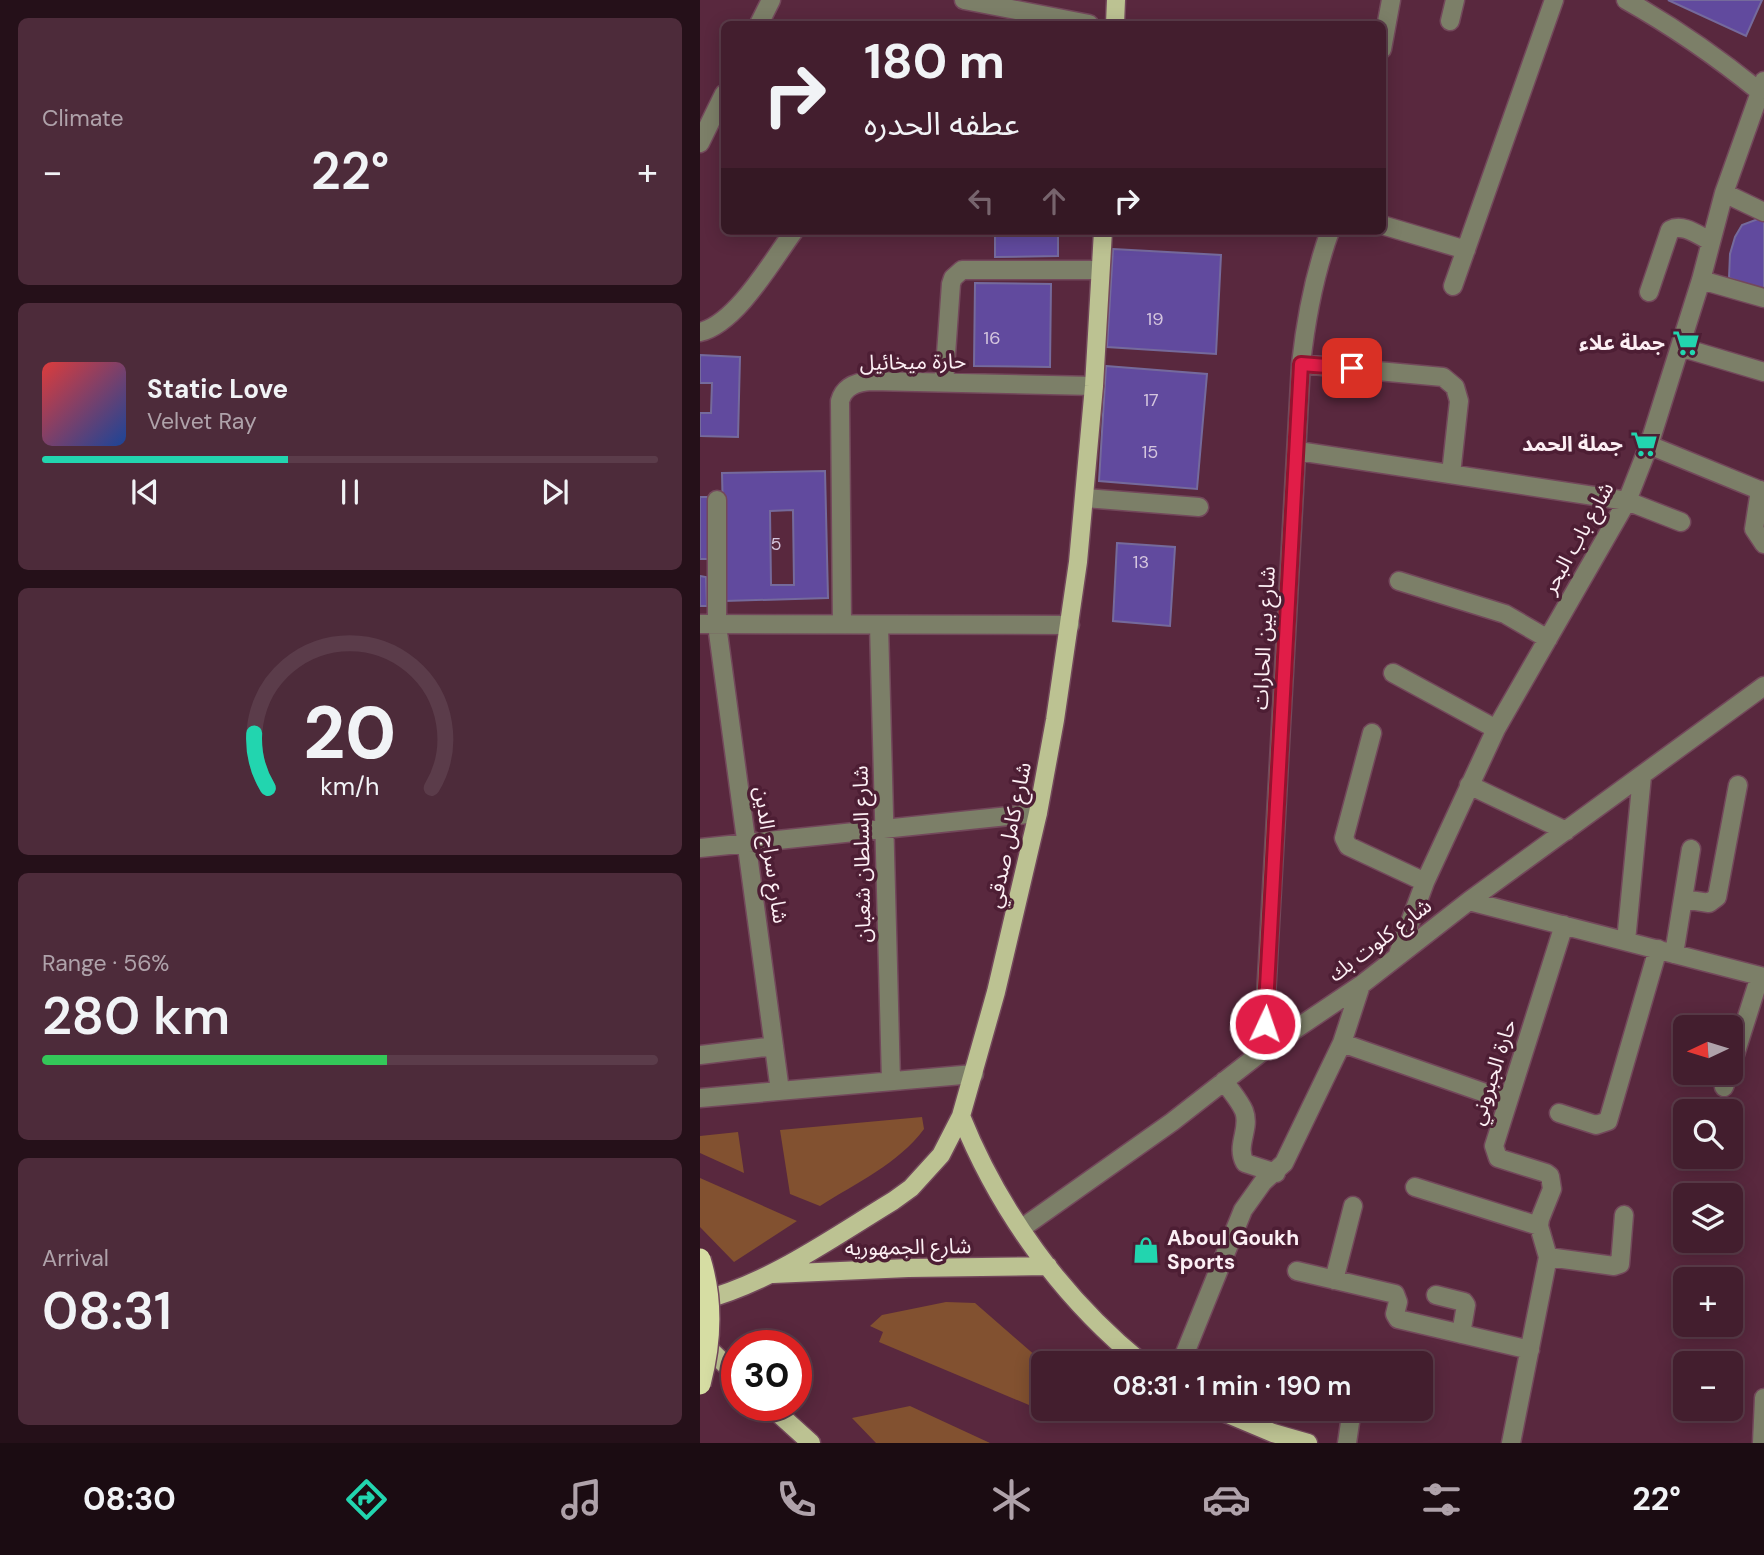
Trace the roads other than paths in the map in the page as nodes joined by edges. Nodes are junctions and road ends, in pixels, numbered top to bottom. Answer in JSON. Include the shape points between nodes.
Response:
{"nodes":[{"id":1,"x":771,"y":0,"type":"edge"},
{"id":2,"x":964,"y":0,"type":"edge"},
{"id":3,"x":1116,"y":0,"type":"edge"},
{"id":4,"x":1391,"y":0,"type":"edge"},
{"id":5,"x":1455,"y":0,"type":"edge"},
{"id":6,"x":1554,"y":0,"type":"edge"},
{"id":7,"x":1626,"y":0,"type":"edge"},
{"id":8,"x":1021,"y":11,"type":"junction"},
{"id":9,"x":760,"y":21,"type":"edge"},
{"id":10,"x":1008,"y":21,"type":"edge"},
{"id":11,"x":1073,"y":21,"type":"edge"},
{"id":12,"x":1115,"y":21,"type":"edge"},
{"id":13,"x":1450,"y":21,"type":"dead end"},
{"id":14,"x":1386,"y":31,"type":"edge"},
{"id":15,"x":1762,"y":86,"type":"edge"},
{"id":16,"x":721,"y":100,"type":"edge"},
{"id":17,"x":700,"y":143,"type":"edge"},
{"id":18,"x":1724,"y":193,"type":"junction"},
{"id":19,"x":1764,"y":212,"type":"edge"},
{"id":20,"x":1386,"y":226,"type":"edge"},
{"id":21,"x":791,"y":235,"type":"edge"},
{"id":22,"x":1102,"y":235,"type":"edge"},
{"id":23,"x":1329,"y":235,"type":"edge"},
{"id":24,"x":1710,"y":241,"type":"junction"},
{"id":25,"x":1466,"y":250,"type":"junction"},
{"id":26,"x":1100,"y":270,"type":"junction"},
{"id":27,"x":1701,"y":280,"type":"junction"},
{"id":28,"x":1453,"y":286,"type":"dead end"},
{"id":29,"x":1649,"y":292,"type":"dead end"},
{"id":30,"x":1764,"y":298,"type":"edge"},
{"id":31,"x":700,"y":332,"type":"edge"},
{"id":32,"x":1680,"y":346,"type":"junction"},
{"id":33,"x":1301,"y":364,"type":"junction"},
{"id":34,"x":1764,"y":372,"type":"edge"},
{"id":35,"x":944,"y":382,"type":"junction"},
{"id":36,"x":1094,"y":386,"type":"junction"},
{"id":37,"x":1649,"y":445,"type":"junction"},
{"id":38,"x":1298,"y":451,"type":"junction"},
{"id":39,"x":1451,"y":474,"type":"junction"},
{"id":40,"x":1762,"y":491,"type":"edge"},
{"id":41,"x":1085,"y":498,"type":"junction"},
{"id":42,"x":717,"y":500,"type":"dead end"},
{"id":43,"x":1627,"y":501,"type":"junction"},
{"id":44,"x":1199,"y":507,"type":"dead end"},
{"id":45,"x":1681,"y":522,"type":"dead end"},
{"id":46,"x":1764,"y":544,"type":"edge"},
{"id":47,"x":708,"y":561,"type":"edge"},
{"id":48,"x":1399,"y":582,"type":"dead end"},
{"id":49,"x":708,"y":624,"type":"edge"},
{"id":50,"x":842,"y":624,"type":"junction"},
{"id":51,"x":879,"y":625,"type":"junction"},
{"id":52,"x":1070,"y":625,"type":"junction"},
{"id":53,"x":1548,"y":639,"type":"junction"},
{"id":54,"x":1393,"y":673,"type":"dead end"},
{"id":55,"x":1764,"y":685,"type":"edge"},
{"id":56,"x":1496,"y":729,"type":"junction"},
{"id":57,"x":1372,"y":733,"type":"dead end"},
{"id":58,"x":1642,"y":776,"type":"junction"},
{"id":59,"x":1469,"y":785,"type":"junction"},
{"id":60,"x":1738,"y":785,"type":"dead end"},
{"id":61,"x":1038,"y":813,"type":"junction"},
{"id":62,"x":884,"y":828,"type":"junction"},
{"id":63,"x":1566,"y":831,"type":"junction"},
{"id":64,"x":746,"y":844,"type":"junction"},
{"id":65,"x":700,"y":848,"type":"edge"},
{"id":66,"x":1691,"y":849,"type":"dead end"},
{"id":67,"x":1425,"y":882,"type":"junction"},
{"id":68,"x":1683,"y":899,"type":"junction"},
{"id":69,"x":1469,"y":901,"type":"junction"},
{"id":70,"x":1564,"y":925,"type":"junction"},
{"id":71,"x":1626,"y":941,"type":"junction"},
{"id":72,"x":1666,"y":951,"type":"junction"},
{"id":73,"x":1397,"y":957,"type":"junction"},
{"id":74,"x":1762,"y":976,"type":"edge"},
{"id":75,"x":1361,"y":985,"type":"junction"},
{"id":76,"x":1743,"y":1032,"type":"edge"},
{"id":77,"x":1342,"y":1043,"type":"junction"},
{"id":78,"x":774,"y":1046,"type":"junction"},
{"id":79,"x":1263,"y":1051,"type":"junction"},
{"id":80,"x":700,"y":1055,"type":"edge"},
{"id":81,"x":974,"y":1074,"type":"junction"},
{"id":82,"x":891,"y":1081,"type":"junction"},
{"id":83,"x":1224,"y":1082,"type":"junction"},
{"id":84,"x":780,"y":1091,"type":"junction"},
{"id":85,"x":700,"y":1098,"type":"edge"},
{"id":86,"x":1508,"y":1101,"type":"junction"},
{"id":87,"x":1559,"y":1113,"type":"dead end"},
{"id":88,"x":961,"y":1115,"type":"junction"},
{"id":89,"x":1276,"y":1173,"type":"junction"},
{"id":90,"x":1415,"y":1187,"type":"dead end"},
{"id":91,"x":1353,"y":1206,"type":"dead end"},
{"id":92,"x":1624,"y":1215,"type":"dead end"},
{"id":93,"x":1539,"y":1226,"type":"junction"},
{"id":94,"x":1021,"y":1228,"type":"junction"},
{"id":95,"x":1548,"y":1257,"type":"junction"},
{"id":96,"x":700,"y":1259,"type":"edge"},
{"id":97,"x":1048,"y":1266,"type":"junction"},
{"id":98,"x":1297,"y":1271,"type":"dead end"},
{"id":99,"x":770,"y":1274,"type":"junction"},
{"id":100,"x":1334,"y":1280,"type":"junction"},
{"id":101,"x":1436,"y":1295,"type":"dead end"},
{"id":102,"x":700,"y":1301,"type":"edge"},
{"id":103,"x":1461,"y":1334,"type":"junction"},
{"id":104,"x":700,"y":1340,"type":"edge"},
{"id":105,"x":1530,"y":1350,"type":"junction"},
{"id":106,"x":1128,"y":1351,"type":"edge"},
{"id":107,"x":1186,"y":1351,"type":"edge"},
{"id":108,"x":721,"y":1361,"type":"edge"},
{"id":109,"x":721,"y":1376,"type":"edge"},
{"id":110,"x":700,"y":1378,"type":"edge"},
{"id":111,"x":700,"y":1384,"type":"edge"},
{"id":112,"x":1764,"y":1398,"type":"edge"},
{"id":113,"x":787,"y":1421,"type":"edge"},
{"id":114,"x":1244,"y":1421,"type":"edge"},
{"id":115,"x":1350,"y":1421,"type":"edge"},
{"id":116,"x":811,"y":1443,"type":"edge"},
{"id":117,"x":1308,"y":1443,"type":"edge"},
{"id":118,"x":1347,"y":1443,"type":"edge"},
{"id":119,"x":1511,"y":1443,"type":"edge"},
{"id":120,"x":1762,"y":1443,"type":"edge"}],
"edges":[{"from":1,"to":9,"type":"street"},
{"from":2,"to":8,"type":"street"},
{"from":3,"to":12,"type":"main road"},
{"from":4,"to":14,"type":"street"},
{"from":5,"to":13,"type":"street"},
{"from":6,"to":25,"type":"street"},
{"from":7,"to":15,"type":"street"},
{"from":8,"to":10,"type":"street"},
{"from":8,"to":11,"type":"street"},
{"from":15,"to":18,"type":"street","name":"شارع باب البحر"},
{"from":16,"to":17,"type":"street"},
{"from":18,"to":19,"type":"street"},
{"from":18,"to":24,"type":"street","name":"شارع باب البحر"},
{"from":20,"to":25,"type":"street"},
{"from":21,"to":31,"type":"street","via":[[736,309]]},
{"from":22,"to":26,"type":"main road","name":"شارع كامل صدقي"},
{"from":23,"to":33,"type":"street","name":"شارع بين الحارات","via":[[1307,312]]},
{"from":24,"to":27,"type":"street","name":"شارع باب البحر"},
{"from":24,"to":29,"type":"street","via":[[1682,228],[1670,230]]},
{"from":25,"to":28,"type":"street"},
{"from":26,"to":35,"type":"street","via":[[957,273],[951,284]]},
{"from":26,"to":36,"type":"main road","name":"شارع كامل صدقي"},
{"from":27,"to":30,"type":"street"},
{"from":27,"to":32,"type":"street","name":"شارع باب البحر"},
{"from":32,"to":34,"type":"street"},
{"from":32,"to":37,"type":"street","name":"شارع باب البحر"},
{"from":33,"to":38,"type":"street","name":"شارع بين الحارات"},
{"from":33,"to":39,"type":"street","via":[[1443,377],[1455,387],[1459,401]]},
{"from":35,"to":36,"type":"street","name":"حارة ميخائيل"},
{"from":35,"to":50,"type":"street","name":"حارة ميخائيل","via":[[858,382],[842,393]]},
{"from":36,"to":41,"type":"main road","name":"شارع كامل صدقي"},
{"from":37,"to":40,"type":"street"},
{"from":37,"to":43,"type":"street","name":"شارع باب البحر"},
{"from":38,"to":39,"type":"street"},
{"from":38,"to":79,"type":"street","name":"شارع بين الحارات"},
{"from":39,"to":43,"type":"street"},
{"from":40,"to":46,"type":"street","via":[[1754,529]]},
{"from":41,"to":44,"type":"street"},
{"from":41,"to":52,"type":"main road","name":"شارع كامل صدقي"},
{"from":42,"to":47,"type":"street","name":"شارع سراج الدين"},
{"from":43,"to":45,"type":"street"},
{"from":43,"to":53,"type":"street","name":"شارع باب البحر"},
{"from":47,"to":49,"type":"street","name":"شارع سراج الدين"},
{"from":48,"to":53,"type":"street","via":[[1504,614]]},
{"from":49,"to":50,"type":"street"},
{"from":49,"to":64,"type":"street","name":"شارع سراج الدين"},
{"from":50,"to":51,"type":"street"},
{"from":51,"to":52,"type":"street"},
{"from":51,"to":62,"type":"street","name":"شارع السلطان شعبان"},
{"from":52,"to":61,"type":"main road","name":"شارع كامل صدقي"},
{"from":53,"to":56,"type":"street","name":"شارع باب البحر"},
{"from":54,"to":56,"type":"street"},
{"from":55,"to":58,"type":"street","name":"شارع كلوت بك"},
{"from":56,"to":59,"type":"street","name":"شارع باب البحر"},
{"from":57,"to":67,"type":"street","via":[[1344,838],[1348,846]]},
{"from":58,"to":63,"type":"street","name":"شارع كلوت بك"},
{"from":58,"to":71,"type":"street"},
{"from":59,"to":63,"type":"street"},
{"from":59,"to":67,"type":"street","name":"شارع باب البحر"},
{"from":60,"to":68,"type":"street","via":[[1717,897],[1709,903]]},
{"from":61,"to":62,"type":"street"},
{"from":61,"to":81,"type":"main road","name":"شارع كامل صدقي"},
{"from":62,"to":64,"type":"street"},
{"from":62,"to":82,"type":"street","name":"شارع السلطان شعبان"},
{"from":63,"to":69,"type":"street","name":"شارع كلوت بك"},
{"from":64,"to":65,"type":"street"},
{"from":64,"to":78,"type":"street","name":"شارع سراج الدين"},
{"from":66,"to":68,"type":"street"},
{"from":67,"to":73,"type":"street","name":"شارع باب البحر"},
{"from":68,"to":72,"type":"street"},
{"from":69,"to":70,"type":"street"},
{"from":69,"to":73,"type":"street","name":"شارع كلوت بك"},
{"from":70,"to":71,"type":"street"},
{"from":70,"to":86,"type":"street","name":"حارة الجبروني"},
{"from":71,"to":72,"type":"street"},
{"from":72,"to":74,"type":"street"},
{"from":72,"to":87,"type":"street","via":[[1608,1121],[1596,1125]]},
{"from":73,"to":75,"type":"street","name":"شارع كلوت بك"},
{"from":74,"to":76,"type":"street"},
{"from":75,"to":77,"type":"street"},
{"from":75,"to":79,"type":"street","name":"شارع كلوت بك"},
{"from":77,"to":86,"type":"street"},
{"from":77,"to":89,"type":"street"},
{"from":78,"to":80,"type":"street"},
{"from":78,"to":84,"type":"street","name":"شارع سراج الدين"},
{"from":79,"to":83,"type":"street","name":"شارع كلوت بك"},
{"from":81,"to":82,"type":"street"},
{"from":81,"to":88,"type":"main road","name":"شارع كامل صدقي"},
{"from":82,"to":84,"type":"street"},
{"from":83,"to":89,"type":"street","via":[[1244,1111],[1241,1156],[1245,1163]]},
{"from":83,"to":94,"type":"street","name":"شارع كلوت بك"},
{"from":84,"to":85,"type":"street"},
{"from":86,"to":93,"type":"street","name":"حارة الجبروني","via":[[1495,1154],[1503,1161],[1550,1176],[1552,1189]]},
{"from":88,"to":94,"type":"main road","via":[[987,1174]]},
{"from":88,"to":99,"type":"main road","name":"شارع كامل صدقي","via":[[941,1155],[911,1188]]},
{"from":89,"to":107,"type":"street","via":[[1263,1182],[1243,1210]]},
{"from":90,"to":93,"type":"street"},
{"from":91,"to":100,"type":"street"},
{"from":92,"to":95,"type":"street","via":[[1619,1264]]},
{"from":93,"to":95,"type":"street"},
{"from":94,"to":97,"type":"main road"},
{"from":95,"to":105,"type":"street"},
{"from":96,"to":111,"type":"highway","bridge":true,"via":[[710,1308]]},
{"from":97,"to":99,"type":"main road","name":"شارع الجمهوريه"},
{"from":97,"to":106,"type":"main road","via":[[1089,1316]]},
{"from":98,"to":100,"type":"street"},
{"from":99,"to":102,"type":"main road","name":"شارع كامل صدقي"},
{"from":100,"to":103,"type":"street","via":[[1395,1294],[1398,1319]]},
{"from":101,"to":103,"type":"street","via":[[1466,1305]]},
{"from":103,"to":105,"type":"street"},
{"from":104,"to":108,"type":"main road"},
{"from":105,"to":119,"type":"street"},
{"from":109,"to":110,"type":"main road"},
{"from":112,"to":120,"type":"street"},
{"from":113,"to":116,"type":"main road"},
{"from":114,"to":117,"type":"main road"},
{"from":115,"to":118,"type":"street"}]}
